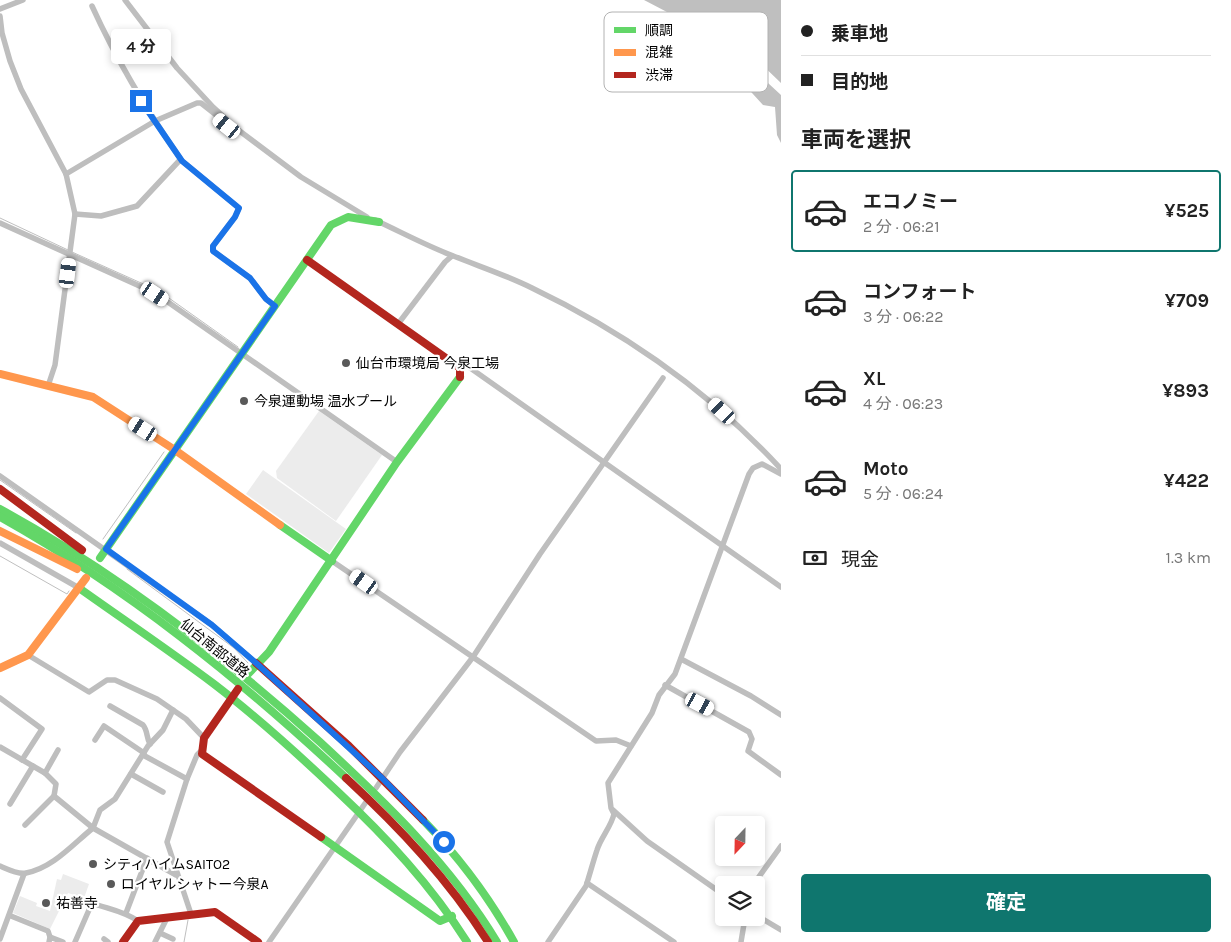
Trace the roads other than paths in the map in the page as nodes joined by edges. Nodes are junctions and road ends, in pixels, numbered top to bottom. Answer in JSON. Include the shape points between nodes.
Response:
{"nodes":[{"id":1,"x":23,"y":0,"type":"edge"},
{"id":2,"x":125,"y":0,"type":"edge"},
{"id":3,"x":92,"y":6,"type":"dead end"},
{"id":4,"x":0,"y":9,"type":"edge"},
{"id":5,"x":0,"y":16,"type":"edge"},
{"id":6,"x":155,"y":121,"type":"junction"},
{"id":7,"x":237,"y":129,"type":"junction"},
{"id":8,"x":182,"y":161,"type":"junction"},
{"id":9,"x":66,"y":174,"type":"junction"},
{"id":10,"x":75,"y":214,"type":"junction"},
{"id":11,"x":379,"y":222,"type":"junction"},
{"id":12,"x":0,"y":223,"type":"edge"},
{"id":13,"x":70,"y":251,"type":"junction"},
{"id":14,"x":452,"y":256,"type":"junction"},
{"id":15,"x":307,"y":260,"type":"junction"},
{"id":16,"x":274,"y":305,"type":"junction"},
{"id":17,"x":398,"y":324,"type":"junction"},
{"id":18,"x":242,"y":354,"type":"junction"},
{"id":19,"x":460,"y":368,"type":"junction"},
{"id":20,"x":0,"y":374,"type":"edge"},
{"id":21,"x":663,"y":378,"type":"dead end"},
{"id":22,"x":48,"y":386,"type":"junction"},
{"id":23,"x":175,"y":450,"type":"junction"},
{"id":24,"x":396,"y":462,"type":"junction"},
{"id":25,"x":604,"y":462,"type":"junction"},
{"id":26,"x":781,"y":468,"type":"edge"},
{"id":27,"x":781,"y":474,"type":"edge"},
{"id":28,"x":0,"y":476,"type":"edge"},
{"id":29,"x":0,"y":489,"type":"edge"},
{"id":30,"x":0,"y":509,"type":"edge"},
{"id":31,"x":0,"y":518,"type":"edge"},
{"id":32,"x":0,"y":531,"type":"edge"},
{"id":33,"x":0,"y":543,"type":"edge"},
{"id":34,"x":722,"y":547,"type":"junction"},
{"id":35,"x":106,"y":549,"type":"junction"},
{"id":36,"x":100,"y":558,"type":"dead end"},
{"id":37,"x":332,"y":560,"type":"junction"},
{"id":38,"x":109,"y":573,"type":"junction"},
{"id":39,"x":86,"y":578,"type":"dead end"},
{"id":40,"x":781,"y":587,"type":"edge"},
{"id":41,"x":79,"y":588,"type":"junction"},
{"id":42,"x":159,"y":619,"type":"junction"},
{"id":43,"x":28,"y":655,"type":"junction"},
{"id":44,"x":473,"y":657,"type":"junction"},
{"id":45,"x":681,"y":660,"type":"junction"},
{"id":46,"x":256,"y":663,"type":"junction"},
{"id":47,"x":0,"y":668,"type":"edge"},
{"id":48,"x":248,"y":674,"type":"dead end"},
{"id":49,"x":665,"y":685,"type":"junction"},
{"id":50,"x":238,"y":689,"type":"dead end"},
{"id":51,"x":0,"y":698,"type":"edge"},
{"id":52,"x":232,"y":698,"type":"junction"},
{"id":53,"x":110,"y":706,"type":"dead end"},
{"id":54,"x":173,"y":710,"type":"junction"},
{"id":55,"x":781,"y":715,"type":"edge"},
{"id":56,"x":204,"y":738,"type":"junction"},
{"id":57,"x":95,"y":740,"type":"dead end"},
{"id":58,"x":150,"y":744,"type":"junction"},
{"id":59,"x":631,"y":746,"type":"junction"},
{"id":60,"x":0,"y":747,"type":"edge"},
{"id":61,"x":58,"y":750,"type":"dead end"},
{"id":62,"x":202,"y":750,"type":"junction"},
{"id":63,"x":144,"y":754,"type":"junction"},
{"id":64,"x":22,"y":760,"type":"junction"},
{"id":65,"x":33,"y":766,"type":"junction"},
{"id":66,"x":45,"y":773,"type":"junction"},
{"id":67,"x":131,"y":774,"type":"junction"},
{"id":68,"x":781,"y":776,"type":"edge"},
{"id":69,"x":382,"y":778,"type":"junction"},
{"id":70,"x":187,"y":779,"type":"junction"},
{"id":71,"x":376,"y":788,"type":"dead end"},
{"id":72,"x":163,"y":792,"type":"dead end"},
{"id":73,"x":54,"y":796,"type":"junction"},
{"id":74,"x":366,"y":802,"type":"dead end"},
{"id":75,"x":10,"y":804,"type":"dead end"},
{"id":76,"x":611,"y":808,"type":"junction"},
{"id":77,"x":360,"y":812,"type":"junction"},
{"id":78,"x":25,"y":826,"type":"dead end"},
{"id":79,"x":93,"y":828,"type":"junction"},
{"id":80,"x":781,"y":846,"type":"edge"},
{"id":81,"x":334,"y":848,"type":"junction"},
{"id":82,"x":147,"y":858,"type":"junction"},
{"id":83,"x":0,"y":866,"type":"edge"},
{"id":84,"x":24,"y":874,"type":"junction"},
{"id":85,"x":176,"y":875,"type":"junction"},
{"id":86,"x":759,"y":876,"type":"edge"},
{"id":87,"x":587,"y":883,"type":"junction"},
{"id":88,"x":715,"y":890,"type":"edge"},
{"id":89,"x":126,"y":913,"type":"junction"},
{"id":90,"x":191,"y":914,"type":"junction"},
{"id":91,"x":11,"y":916,"type":"junction"},
{"id":92,"x":452,"y":916,"type":"junction"},
{"id":93,"x":167,"y":918,"type":"junction"},
{"id":94,"x":765,"y":920,"type":"edge"},
{"id":95,"x":138,"y":921,"type":"junction"},
{"id":96,"x":744,"y":926,"type":"edge"},
{"id":97,"x":781,"y":930,"type":"edge"},
{"id":98,"x":160,"y":933,"type":"junction"},
{"id":99,"x":50,"y":940,"type":"edge"},
{"id":100,"x":173,"y":940,"type":"dead end"},
{"id":101,"x":1,"y":941,"type":"edge"},
{"id":102,"x":63,"y":942,"type":"edge"},
{"id":103,"x":75,"y":942,"type":"edge"},
{"id":104,"x":124,"y":942,"type":"edge"},
{"id":105,"x":155,"y":942,"type":"edge"},
{"id":106,"x":258,"y":942,"type":"edge"},
{"id":107,"x":268,"y":942,"type":"edge"},
{"id":108,"x":466,"y":942,"type":"edge"},
{"id":109,"x":488,"y":942,"type":"edge"},
{"id":110,"x":497,"y":942,"type":"edge"},
{"id":111,"x":514,"y":942,"type":"edge"},
{"id":112,"x":548,"y":942,"type":"edge"},
{"id":113,"x":674,"y":942,"type":"edge"},
{"id":114,"x":741,"y":942,"type":"edge"}],
"edges":[{"from":1,"to":4,"type":"street"},
{"from":2,"to":7,"type":"street","via":[[177,68]]},
{"from":3,"to":6,"type":"street","via":[[117,60]]},
{"from":5,"to":9,"type":"street","via":[[2,33],[21,89]]},
{"from":6,"to":7,"type":"street","via":[[200,103],[227,126]]},
{"from":6,"to":8,"type":"street"},
{"from":6,"to":9,"type":"street"},
{"from":7,"to":11,"type":"street","via":[[301,177]]},
{"from":8,"to":10,"type":"street","via":[[178,161],[137,206],[101,216]]},
{"from":8,"to":16,"type":"street","via":[[239,208],[213,246],[213,251],[250,278]]},
{"from":9,"to":10,"type":"street"},
{"from":10,"to":13,"type":"street"},
{"from":11,"to":14,"type":"street"},
{"from":11,"to":15,"type":"main road","via":[[352,216],[337,220]]},
{"from":12,"to":13,"type":"street"},
{"from":13,"to":18,"type":"street","via":[[155,294]]},
{"from":13,"to":22,"type":"street","via":[[55,366]]},
{"from":14,"to":17,"type":"street","via":[[444,262]]},
{"from":14,"to":26,"type":"street","via":[[530,286],[621,336],[693,386]]},
{"from":15,"to":16,"type":"main road"},
{"from":15,"to":17,"type":"main road"},
{"from":16,"to":18,"type":"main road"},
{"from":17,"to":19,"type":"main road"},
{"from":18,"to":23,"type":"main road"},
{"from":18,"to":24,"type":"street"},
{"from":19,"to":24,"type":"main road","via":[[461,376]]},
{"from":19,"to":25,"type":"street","via":[[466,365]]},
{"from":20,"to":22,"type":"main road"},
{"from":21,"to":25,"type":"street"},
{"from":22,"to":23,"type":"main road","via":[[94,398]]},
{"from":23,"to":35,"type":"main road"},
{"from":23,"to":37,"type":"main road"},
{"from":24,"to":37,"type":"main road"},
{"from":25,"to":34,"type":"street"},
{"from":25,"to":44,"type":"street"},
{"from":27,"to":34,"type":"street","via":[[762,464],[753,468]]},
{"from":28,"to":35,"type":"street"},
{"from":29,"to":38,"type":"main road","via":[[72,541]]},
{"from":30,"to":38,"type":"main road","name":"仙台南部道路"},
{"from":31,"to":42,"type":"main road","name":"仙台南部道路","via":[[83,565]]},
{"from":32,"to":42,"type":"main road","via":[[70,565]]},
{"from":33,"to":41,"type":"street"},
{"from":34,"to":40,"type":"street"},
{"from":34,"to":45,"type":"street"},
{"from":35,"to":36,"type":"main road"},
{"from":35,"to":46,"type":"street","via":[[212,625]]},
{"from":37,"to":44,"type":"street"},
{"from":37,"to":46,"type":"main road","via":[[269,652]]},
{"from":38,"to":110,"type":"main road","name":"仙台南部道路","via":[[253,684],[371,790],[442,864]]},
{"from":39,"to":41,"type":"main road"},
{"from":41,"to":43,"type":"main road"},
{"from":41,"to":52,"type":"main road"},
{"from":42,"to":109,"type":"main road","name":"仙台南部道路","via":[[294,730],[399,828],[455,893]]},
{"from":43,"to":47,"type":"main road"},
{"from":43,"to":54,"type":"street","via":[[89,692],[108,680],[115,680]]},
{"from":44,"to":59,"type":"street","via":[[596,741],[616,740]]},
{"from":44,"to":69,"type":"street"},
{"from":45,"to":49,"type":"street","via":[[676,674]]},
{"from":45,"to":55,"type":"street"},
{"from":46,"to":48,"type":"main road"},
{"from":46,"to":69,"type":"main road"},
{"from":49,"to":59,"type":"street"},
{"from":49,"to":68,"type":"street","via":[[749,732],[752,739],[748,751]]},
{"from":50,"to":52,"type":"main road"},
{"from":51,"to":64,"type":"street","via":[[42,729]]},
{"from":52,"to":56,"type":"main road"},
{"from":52,"to":77,"type":"main road"},
{"from":53,"to":58,"type":"street","via":[[143,725]]},
{"from":54,"to":56,"type":"street"},
{"from":54,"to":58,"type":"street","via":[[163,730]]},
{"from":56,"to":62,"type":"main road"},
{"from":57,"to":63,"type":"street","via":[[104,726]]},
{"from":58,"to":63,"type":"street"},
{"from":59,"to":76,"type":"street","via":[[608,783]]},
{"from":60,"to":64,"type":"street"},
{"from":61,"to":66,"type":"street"},
{"from":62,"to":70,"type":"street"},
{"from":62,"to":81,"type":"main road","via":[[202,754],[218,766]]},
{"from":63,"to":67,"type":"street"},
{"from":63,"to":70,"type":"street"},
{"from":64,"to":65,"type":"street"},
{"from":65,"to":66,"type":"street"},
{"from":65,"to":75,"type":"street"},
{"from":66,"to":73,"type":"street","via":[[56,784]]},
{"from":67,"to":72,"type":"street"},
{"from":67,"to":79,"type":"street","via":[[115,799],[100,810]]},
{"from":69,"to":71,"type":"street"},
{"from":69,"to":111,"type":"main road","via":[[444,842],[490,900]]},
{"from":70,"to":85,"type":"street","via":[[167,842]]},
{"from":73,"to":78,"type":"street"},
{"from":73,"to":79,"type":"street"},
{"from":74,"to":77,"type":"street"},
{"from":76,"to":87,"type":"street","via":[[613,820],[597,850]]},
{"from":76,"to":88,"type":"street","via":[[647,841]]},
{"from":77,"to":81,"type":"street"},
{"from":77,"to":92,"type":"main road","via":[[425,880]]},
{"from":79,"to":82,"type":"street"},
{"from":79,"to":84,"type":"street","via":[[59,857]]},
{"from":80,"to":86,"type":"street"},
{"from":81,"to":92,"type":"main road","via":[[440,921]]},
{"from":81,"to":107,"type":"street"},
{"from":82,"to":85,"type":"street"},
{"from":82,"to":89,"type":"street"},
{"from":83,"to":84,"type":"street"},
{"from":84,"to":91,"type":"street"},
{"from":85,"to":90,"type":"street"},
{"from":87,"to":112,"type":"street"},
{"from":87,"to":113,"type":"street"},
{"from":89,"to":95,"type":"street"},
{"from":89,"to":103,"type":"street","via":[[92,903]]},
{"from":90,"to":93,"type":"main road"},
{"from":90,"to":106,"type":"main road","via":[[215,912]]},
{"from":91,"to":99,"type":"street","via":[[48,930]]},
{"from":91,"to":101,"type":"street"},
{"from":92,"to":108,"type":"main road"},
{"from":93,"to":95,"type":"main road"},
{"from":93,"to":98,"type":"street"},
{"from":94,"to":97,"type":"street"},
{"from":95,"to":104,"type":"main road"},
{"from":96,"to":114,"type":"street"},
{"from":98,"to":100,"type":"street"},
{"from":98,"to":105,"type":"street"},
{"from":99,"to":102,"type":"street"}]}
